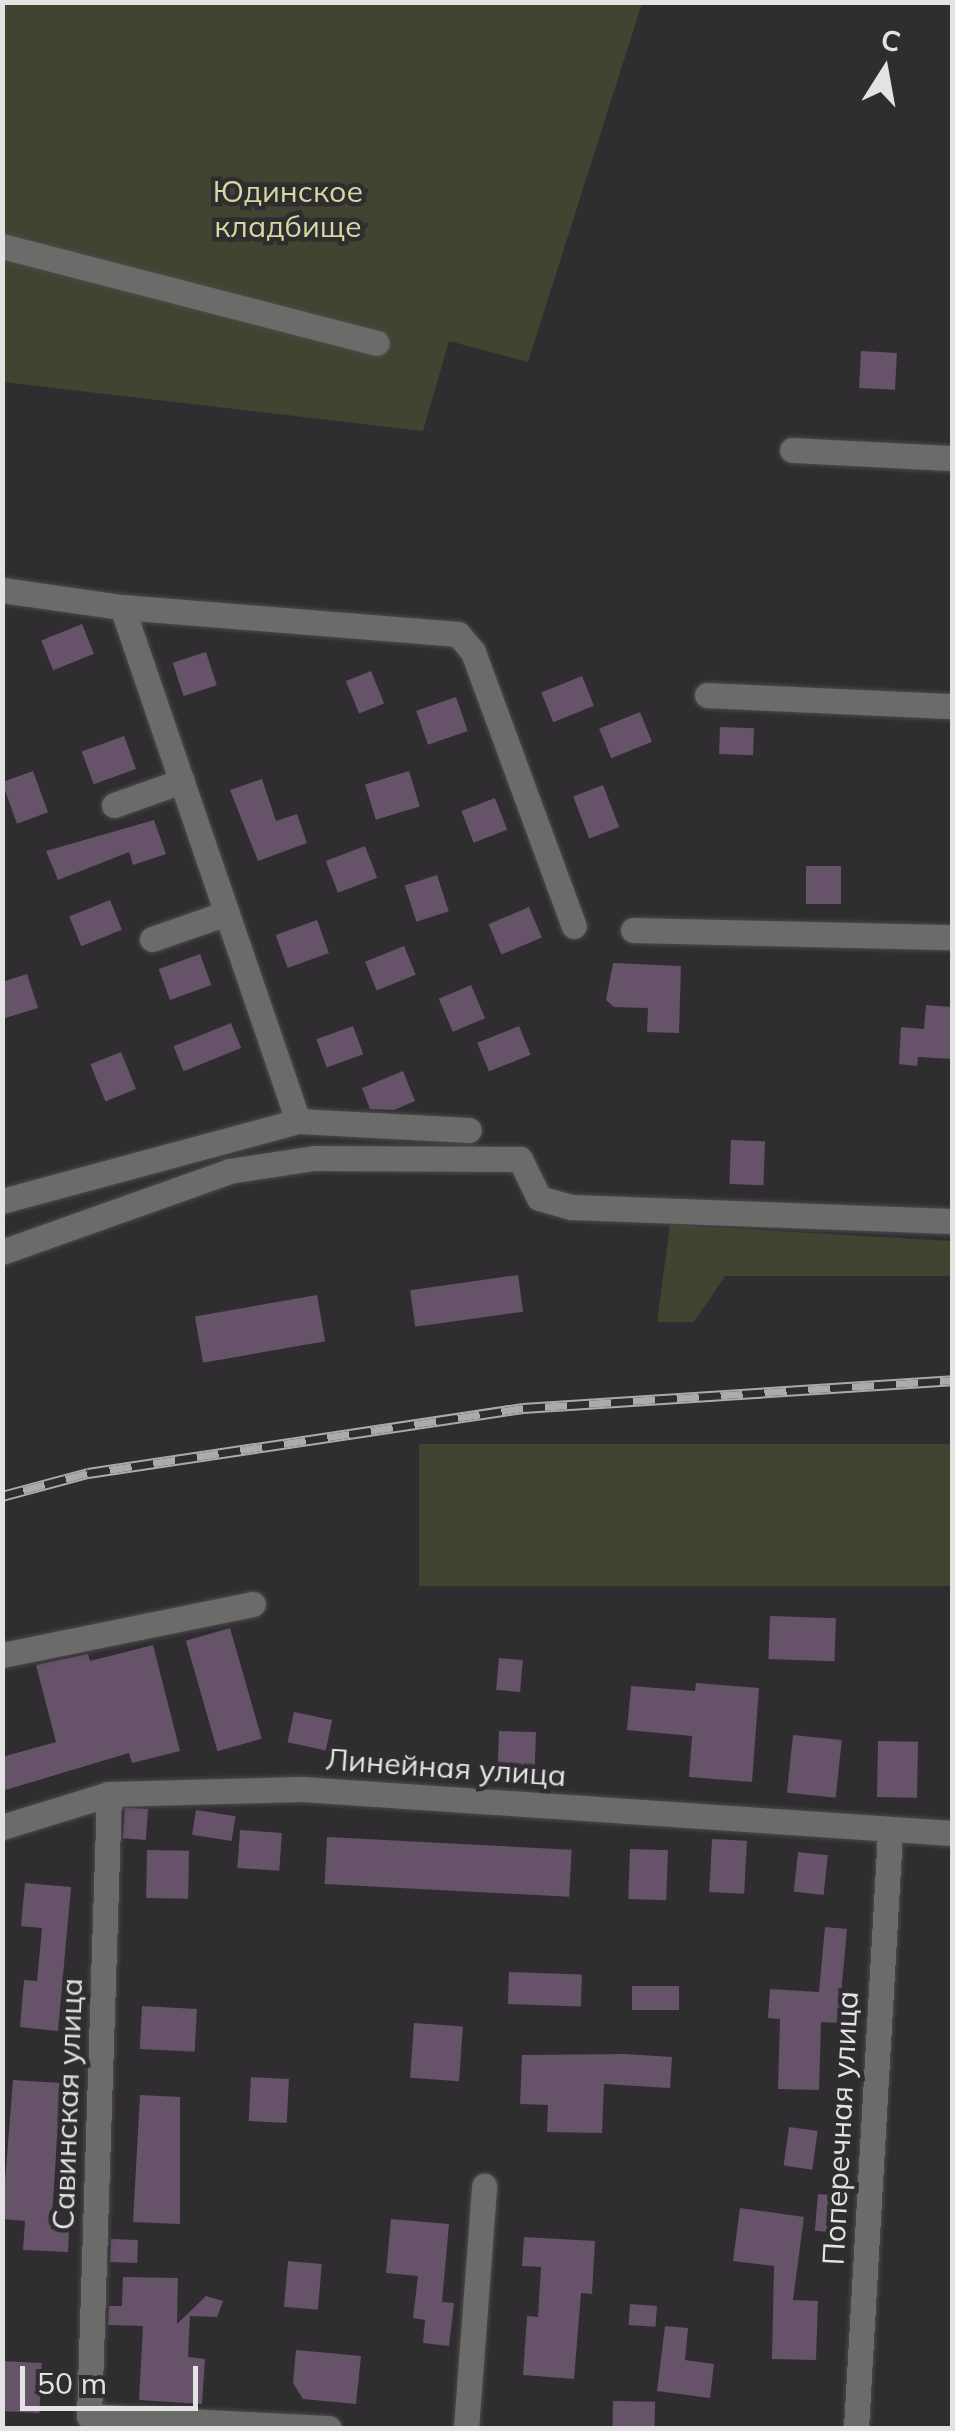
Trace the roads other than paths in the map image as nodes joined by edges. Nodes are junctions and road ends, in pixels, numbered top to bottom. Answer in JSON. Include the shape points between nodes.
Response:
{"nodes":[{"id":1,"x":2,"y":246,"type":"edge"},
{"id":2,"x":377,"y":343,"type":"dead end"},
{"id":3,"x":792,"y":450,"type":"dead end"},
{"id":4,"x":952,"y":458,"type":"edge"},
{"id":5,"x":2,"y":590,"type":"edge"},
{"id":6,"x":122,"y":608,"type":"junction"},
{"id":7,"x":707,"y":695,"type":"dead end"},
{"id":8,"x":952,"y":706,"type":"edge"},
{"id":9,"x":182,"y":781,"type":"junction"},
{"id":10,"x":114,"y":806,"type":"dead end"},
{"id":11,"x":227,"y":913,"type":"junction"},
{"id":12,"x":574,"y":926,"type":"dead end"},
{"id":13,"x":633,"y":930,"type":"dead end"},
{"id":14,"x":952,"y":936,"type":"edge"},
{"id":15,"x":152,"y":939,"type":"dead end"},
{"id":16,"x":298,"y":1121,"type":"junction"},
{"id":17,"x":470,"y":1130,"type":"dead end"},
{"id":18,"x":2,"y":1201,"type":"edge"},
{"id":19,"x":952,"y":1221,"type":"edge"},
{"id":20,"x":2,"y":1252,"type":"edge"},
{"id":21,"x":254,"y":1604,"type":"dead end"},
{"id":22,"x":2,"y":1655,"type":"edge"},
{"id":23,"x":110,"y":1794,"type":"junction"},
{"id":24,"x":2,"y":1827,"type":"edge"},
{"id":25,"x":890,"y":1832,"type":"junction"},
{"id":26,"x":952,"y":1833,"type":"edge"},
{"id":27,"x":484,"y":2186,"type":"dead end"},
{"id":28,"x":330,"y":2428,"type":"edge"},
{"id":29,"x":466,"y":2428,"type":"edge"},
{"id":30,"x":856,"y":2428,"type":"edge"}],
"edges":[{"from":1,"to":2,"type":"street"},
{"from":3,"to":4,"type":"street"},
{"from":5,"to":6,"type":"street"},
{"from":6,"to":9,"type":"street"},
{"from":6,"to":12,"type":"street","via":[[458,634],[473,652]]},
{"from":7,"to":8,"type":"street"},
{"from":9,"to":10,"type":"street"},
{"from":9,"to":11,"type":"street"},
{"from":11,"to":15,"type":"street"},
{"from":11,"to":16,"type":"street"},
{"from":13,"to":14,"type":"street"},
{"from":16,"to":17,"type":"street"},
{"from":16,"to":18,"type":"street"},
{"from":19,"to":20,"type":"street","via":[[570,1207],[539,1198],[520,1159],[314,1158],[229,1171]]},
{"from":21,"to":22,"type":"street"},
{"from":23,"to":24,"type":"street","name":"Линейная улица"},
{"from":23,"to":25,"type":"street","name":"Линейная улица","via":[[302,1789]]},
{"from":23,"to":28,"type":"street","name":"Савинская улица","via":[[89,2416]]},
{"from":25,"to":26,"type":"street","name":"Линейная улица"},
{"from":25,"to":30,"type":"street","name":"Поперечная улица"},
{"from":27,"to":29,"type":"street"}]}
